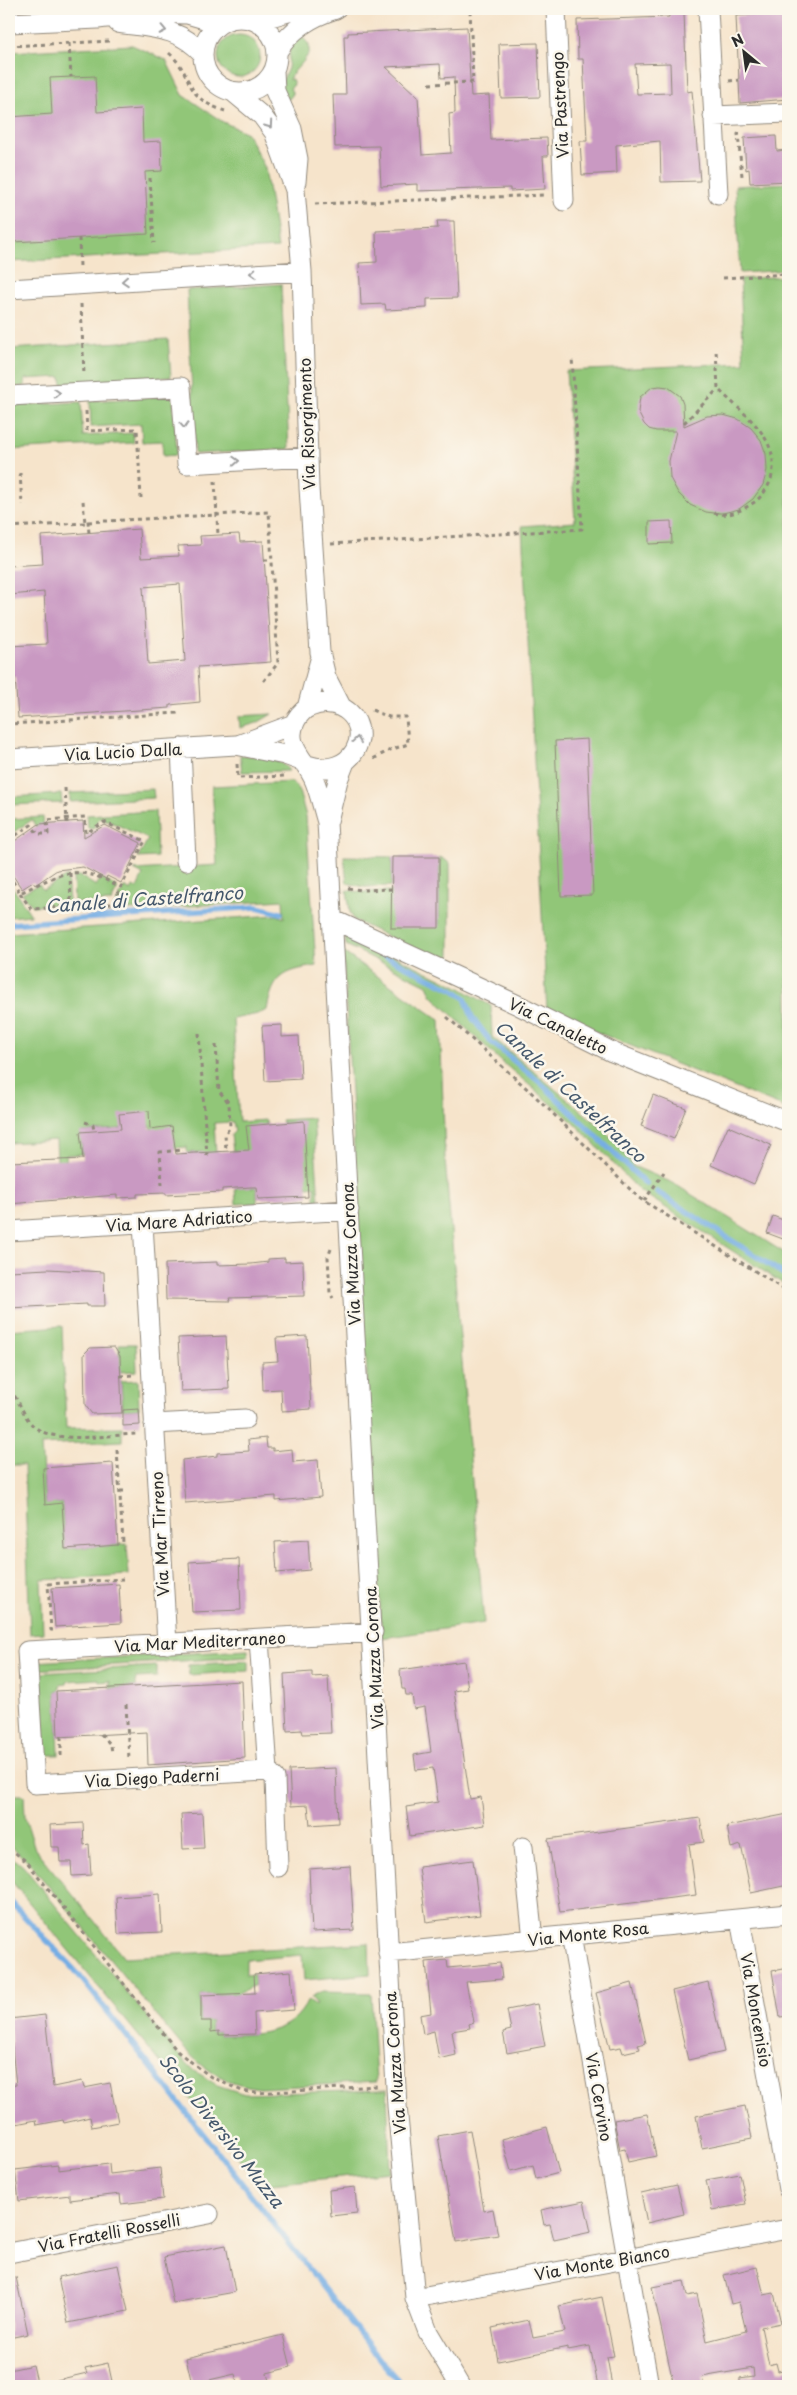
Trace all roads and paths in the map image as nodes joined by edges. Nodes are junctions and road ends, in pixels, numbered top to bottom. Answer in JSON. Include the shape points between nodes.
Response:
{"nodes":[{"id":1,"x":336,"y":9,"type":"edge"},
{"id":2,"x":470,"y":9,"type":"edge"},
{"id":3,"x":556,"y":9,"type":"edge"},
{"id":4,"x":708,"y":9,"type":"edge"},
{"id":5,"x":300,"y":17,"type":"edge"},
{"id":6,"x":98,"y":19,"type":"junction"},
{"id":7,"x":227,"y":20,"type":"junction"},
{"id":8,"x":256,"y":21,"type":"junction"},
{"id":9,"x":9,"y":23,"type":"edge"},
{"id":10,"x":114,"y":40,"type":"dead end"},
{"id":11,"x":69,"y":43,"type":"junction"},
{"id":12,"x":9,"y":46,"type":"edge"},
{"id":13,"x":165,"y":51,"type":"dead end"},
{"id":14,"x":203,"y":54,"type":"junction"},
{"id":15,"x":276,"y":61,"type":"junction"},
{"id":16,"x":71,"y":77,"type":"dead end"},
{"id":17,"x":740,"y":80,"type":"dead end"},
{"id":18,"x":727,"y":81,"type":"dead end"},
{"id":19,"x":429,"y":84,"type":"dead end"},
{"id":20,"x":234,"y":92,"type":"junction"},
{"id":21,"x":788,"y":113,"type":"edge"},
{"id":22,"x":234,"y":115,"type":"dead end"},
{"id":23,"x":713,"y":116,"type":"junction"},
{"id":24,"x":746,"y":134,"type":"dead end"},
{"id":25,"x":742,"y":176,"type":"dead end"},
{"id":26,"x":150,"y":178,"type":"dead end"},
{"id":27,"x":718,"y":194,"type":"dead end"},
{"id":28,"x":296,"y":198,"type":"junction"},
{"id":29,"x":564,"y":198,"type":"joint"},
{"id":30,"x":79,"y":238,"type":"dead end"},
{"id":31,"x":154,"y":243,"type":"dead end"},
{"id":32,"x":302,"y":271,"type":"junction"},
{"id":33,"x":788,"y":274,"type":"edge"},
{"id":34,"x":723,"y":278,"type":"dead end"},
{"id":35,"x":80,"y":284,"type":"junction"},
{"id":36,"x":9,"y":289,"type":"edge"},
{"id":37,"x":716,"y":350,"type":"dead end"},
{"id":38,"x":572,"y":357,"type":"dead end"},
{"id":39,"x":718,"y":389,"type":"junction"},
{"id":40,"x":85,"y":392,"type":"junction"},
{"id":41,"x":9,"y":396,"type":"edge"},
{"id":42,"x":684,"y":423,"type":"dead end"},
{"id":43,"x":308,"y":458,"type":"junction"},
{"id":44,"x":20,"y":473,"type":"dead end"},
{"id":45,"x":141,"y":498,"type":"dead end"},
{"id":46,"x":83,"y":501,"type":"dead end"},
{"id":47,"x":216,"y":502,"type":"dead end"},
{"id":48,"x":22,"y":506,"type":"dead end"},
{"id":49,"x":714,"y":513,"type":"dead end"},
{"id":50,"x":217,"y":515,"type":"junction"},
{"id":51,"x":86,"y":522,"type":"junction"},
{"id":52,"x":9,"y":527,"type":"edge"},
{"id":53,"x":89,"y":533,"type":"dead end"},
{"id":54,"x":218,"y":535,"type":"dead end"},
{"id":55,"x":329,"y":544,"type":"dead end"},
{"id":56,"x":264,"y":560,"type":"dead end"},
{"id":57,"x":271,"y":560,"type":"junction"},
{"id":58,"x":320,"y":658,"type":"junction"},
{"id":59,"x":262,"y":683,"type":"dead end"},
{"id":60,"x":9,"y":696,"type":"edge"},
{"id":61,"x":307,"y":708,"type":"junction"},
{"id":62,"x":342,"y":708,"type":"junction"},
{"id":63,"x":370,"y":709,"type":"dead end"},
{"id":64,"x":178,"y":713,"type":"dead end"},
{"id":65,"x":294,"y":724,"type":"junction"},
{"id":66,"x":181,"y":748,"type":"junction"},
{"id":67,"x":237,"y":750,"type":"junction"},
{"id":68,"x":9,"y":759,"type":"edge"},
{"id":69,"x":371,"y":760,"type":"dead end"},
{"id":70,"x":345,"y":762,"type":"junction"},
{"id":71,"x":301,"y":768,"type":"junction"},
{"id":72,"x":65,"y":788,"type":"dead end"},
{"id":73,"x":67,"y":821,"type":"junction"},
{"id":74,"x":327,"y":822,"type":"junction"},
{"id":75,"x":9,"y":840,"type":"edge"},
{"id":76,"x":186,"y":861,"type":"dead end"},
{"id":77,"x":70,"y":873,"type":"junction"},
{"id":78,"x":9,"y":875,"type":"edge"},
{"id":79,"x":330,"y":884,"type":"junction"},
{"id":80,"x":122,"y":887,"type":"junction"},
{"id":81,"x":392,"y":889,"type":"dead end"},
{"id":82,"x":20,"y":893,"type":"junction"},
{"id":83,"x":71,"y":907,"type":"junction"},
{"id":84,"x":332,"y":919,"type":"junction"},
{"id":85,"x":447,"y":1016,"type":"dead end"},
{"id":86,"x":199,"y":1033,"type":"dead end"},
{"id":87,"x":216,"y":1045,"type":"dead end"},
{"id":88,"x":85,"y":1122,"type":"dead end"},
{"id":89,"x":788,"y":1122,"type":"edge"},
{"id":90,"x":94,"y":1131,"type":"dead end"},
{"id":91,"x":183,"y":1150,"type":"dead end"},
{"id":92,"x":226,"y":1151,"type":"dead end"},
{"id":93,"x":207,"y":1156,"type":"dead end"},
{"id":94,"x":664,"y":1172,"type":"dead end"},
{"id":95,"x":162,"y":1186,"type":"dead end"},
{"id":96,"x":644,"y":1201,"type":"junction"},
{"id":97,"x":349,"y":1210,"type":"junction"},
{"id":98,"x":143,"y":1223,"type":"junction"},
{"id":99,"x":9,"y":1232,"type":"edge"},
{"id":100,"x":333,"y":1244,"type":"dead end"},
{"id":101,"x":788,"y":1292,"type":"edge"},
{"id":102,"x":334,"y":1301,"type":"dead end"},
{"id":103,"x":120,"y":1376,"type":"dead end"},
{"id":104,"x":131,"y":1376,"type":"dead end"},
{"id":105,"x":9,"y":1390,"type":"edge"},
{"id":106,"x":244,"y":1419,"type":"dead end"},
{"id":107,"x":154,"y":1429,"type":"junction"},
{"id":108,"x":117,"y":1450,"type":"dead end"},
{"id":109,"x":120,"y":1491,"type":"junction"},
{"id":110,"x":127,"y":1491,"type":"dead end"},
{"id":111,"x":123,"y":1542,"type":"dead end"},
{"id":112,"x":123,"y":1580,"type":"dead end"},
{"id":113,"x":60,"y":1630,"type":"dead end"},
{"id":114,"x":373,"y":1632,"type":"junction"},
{"id":115,"x":259,"y":1639,"type":"junction"},
{"id":116,"x":167,"y":1644,"type":"junction"},
{"id":117,"x":27,"y":1652,"type":"joint"},
{"id":118,"x":126,"y":1705,"type":"dead end"},
{"id":119,"x":101,"y":1734,"type":"dead end"},
{"id":120,"x":60,"y":1736,"type":"dead end"},
{"id":121,"x":112,"y":1753,"type":"dead end"},
{"id":122,"x":61,"y":1756,"type":"dead end"},
{"id":123,"x":268,"y":1771,"type":"junction"},
{"id":124,"x":130,"y":1779,"type":"junction"},
{"id":125,"x":9,"y":1848,"type":"edge"},
{"id":126,"x":523,"y":1848,"type":"dead end"},
{"id":127,"x":278,"y":1867,"type":"dead end"},
{"id":128,"x":788,"y":1914,"type":"edge"},
{"id":129,"x":740,"y":1919,"type":"junction"},
{"id":130,"x":571,"y":1936,"type":"junction"},
{"id":131,"x":533,"y":1939,"type":"junction"},
{"id":132,"x":388,"y":1954,"type":"junction"},
{"id":133,"x":379,"y":2077,"type":"dead end"},
{"id":134,"x":788,"y":2189,"type":"edge"},
{"id":135,"x":209,"y":2214,"type":"dead end"},
{"id":136,"x":788,"y":2229,"type":"edge"},
{"id":137,"x":9,"y":2253,"type":"edge"},
{"id":138,"x":627,"y":2259,"type":"junction"},
{"id":139,"x":415,"y":2298,"type":"junction"},
{"id":140,"x":460,"y":2386,"type":"edge"},
{"id":141,"x":649,"y":2386,"type":"edge"}],
"edges":[{"from":1,"to":5,"type":"street"},
{"from":2,"to":19,"type":"path","via":[[473,82]]},
{"from":3,"to":29,"type":"street","name":"Via Pastrengo"},
{"from":4,"to":23,"type":"street"},
{"from":5,"to":8,"type":"street"},
{"from":5,"to":15,"type":"street"},
{"from":6,"to":7,"type":"street","via":[[159,13]]},
{"from":6,"to":9,"type":"street"},
{"from":6,"to":14,"type":"street","one_way":true,"via":[[176,33],[191,41]]},
{"from":7,"to":8,"type":"street","via":[[242,18]]},
{"from":7,"to":14,"type":"street","via":[[210,33]]},
{"from":8,"to":15,"type":"street","via":[[273,37]]},
{"from":10,"to":11,"type":"path"},
{"from":11,"to":12,"type":"path"},
{"from":11,"to":16,"type":"path"},
{"from":13,"to":22,"type":"path","via":[[179,64],[199,99]]},
{"from":14,"to":20,"type":"street","via":[[204,67],[211,79]]},
{"from":15,"to":20,"type":"street","via":[[266,82],[254,90]]},
{"from":15,"to":28,"type":"street","name":"Via Risorgimento","via":[[275,90],[292,129],[298,159]]},
{"from":17,"to":18,"type":"path"},
{"from":20,"to":28,"type":"street","name":"Via Risorgimento","one_way":true,"via":[[262,116],[274,132]]},
{"from":21,"to":23,"type":"street"},
{"from":23,"to":27,"type":"street"},
{"from":24,"to":25,"type":"path","via":[[738,134]]},
{"from":26,"to":31,"type":"path"},
{"from":28,"to":29,"type":"path"},
{"from":28,"to":32,"type":"street","name":"Via Risorgimento"},
{"from":30,"to":35,"type":"path"},
{"from":32,"to":35,"type":"street","one_way":true},
{"from":32,"to":43,"type":"street","name":"Via Risorgimento"},
{"from":33,"to":34,"type":"path"},
{"from":35,"to":36,"type":"street"},
{"from":35,"to":40,"type":"path"},
{"from":37,"to":39,"type":"path"},
{"from":38,"to":55,"type":"path","via":[[582,529]]},
{"from":39,"to":42,"type":"path"},
{"from":39,"to":49,"type":"path","via":[[760,429],[772,453],[774,470],[769,486],[757,501],[725,516]]},
{"from":41,"to":40,"type":"street","one_way":true},
{"from":40,"to":43,"type":"street","one_way":true,"via":[[181,387],[187,464]]},
{"from":40,"to":45,"type":"path","via":[[87,431],[137,429]]},
{"from":43,"to":58,"type":"street","name":"Via Risorgimento"},
{"from":44,"to":48,"type":"path"},
{"from":46,"to":51,"type":"path"},
{"from":47,"to":50,"type":"path"},
{"from":50,"to":51,"type":"path"},
{"from":50,"to":54,"type":"path"},
{"from":50,"to":57,"type":"path","via":[[268,512]]},
{"from":51,"to":52,"type":"path"},
{"from":51,"to":53,"type":"path"},
{"from":56,"to":57,"type":"path"},
{"from":57,"to":59,"type":"path","via":[[278,663]]},
{"from":58,"to":61,"type":"street","name":"Via Risorgimento"},
{"from":58,"to":62,"type":"street","name":"Via Risorgimento"},
{"from":60,"to":64,"type":"path","via":[[10,724]]},
{"from":61,"to":62,"type":"street","via":[[329,703]]},
{"from":61,"to":65,"type":"street","name":"Via Risorgimento"},
{"from":70,"to":62,"type":"street","name":"Via Risorgimento","one_way":true,"via":[[354,751],[358,734],[352,716]]},
{"from":63,"to":69,"type":"path","via":[[389,717],[406,717],[408,744]]},
{"from":65,"to":67,"type":"street","name":"Via Lucio Dalla"},
{"from":65,"to":71,"type":"street","name":"Via Risorgimento","via":[[293,744]]},
{"from":66,"to":67,"type":"street","name":"Via Lucio Dalla"},
{"from":66,"to":68,"type":"street","name":"Via Lucio Dalla"},
{"from":66,"to":76,"type":"street"},
{"from":67,"to":71,"type":"street","name":"Via Lucio Dalla","via":[[285,755]]},
{"from":67,"to":71,"type":"path","via":[[238,778]]},
{"from":70,"to":71,"type":"street","via":[[334,768]]},
{"from":70,"to":74,"type":"street","name":"Via Risorgimento"},
{"from":71,"to":74,"type":"street","name":"Via Risorgimento","via":[[315,782]]},
{"from":72,"to":73,"type":"path"},
{"from":73,"to":75,"type":"path","via":[[47,820],[48,834],[38,834],[31,826]]},
{"from":73,"to":80,"type":"path","via":[[85,817],[86,833],[104,822],[144,841]]},
{"from":74,"to":79,"type":"street","name":"Via Risorgimento"},
{"from":77,"to":80,"type":"path","via":[[81,872]]},
{"from":77,"to":82,"type":"path","via":[[60,874]]},
{"from":77,"to":83,"type":"path"},
{"from":78,"to":82,"type":"path"},
{"from":79,"to":81,"type":"path","via":[[361,890]]},
{"from":79,"to":84,"type":"street","name":"Via Risorgimento"},
{"from":80,"to":83,"type":"path","via":[[112,904]]},
{"from":82,"to":83,"type":"path","via":[[31,909]]},
{"from":84,"to":89,"type":"street","name":"Via Canaletto","via":[[612,1052]]},
{"from":84,"to":97,"type":"street","name":"Via Muzza Corona"},
{"from":85,"to":96,"type":"path"},
{"from":86,"to":93,"type":"path"},
{"from":87,"to":92,"type":"path","via":[[219,1090],[229,1103]]},
{"from":88,"to":90,"type":"path","via":[[93,1125]]},
{"from":91,"to":95,"type":"path","via":[[160,1152]]},
{"from":94,"to":96,"type":"path"},
{"from":96,"to":101,"type":"path"},
{"from":97,"to":98,"type":"street","name":"Via Mare Adriatico"},
{"from":97,"to":114,"type":"street","name":"Via Muzza Corona"},
{"from":98,"to":99,"type":"street","name":"Via Mare Adriatico"},
{"from":98,"to":107,"type":"street","name":"Via Mar Tirreno"},
{"from":100,"to":102,"type":"path","via":[[328,1257],[330,1293]]},
{"from":103,"to":104,"type":"path"},
{"from":105,"to":107,"type":"path","via":[[36,1428],[59,1437]]},
{"from":106,"to":107,"type":"street"},
{"from":107,"to":116,"type":"street","name":"Via Mar Tirreno"},
{"from":108,"to":109,"type":"path"},
{"from":109,"to":110,"type":"path"},
{"from":109,"to":111,"type":"path"},
{"from":112,"to":113,"type":"path","via":[[48,1584],[51,1630]]},
{"from":114,"to":115,"type":"street","name":"Via Mar Mediterraneo"},
{"from":114,"to":132,"type":"street","name":"Via Muzza Corona"},
{"from":115,"to":116,"type":"street","name":"Via Mar Mediterraneo"},
{"from":115,"to":123,"type":"street"},
{"from":116,"to":117,"type":"street","name":"Via Mar Mediterraneo"},
{"from":117,"to":124,"type":"street","name":"Via Diego Paderni","via":[[35,1784]]},
{"from":118,"to":124,"type":"path"},
{"from":119,"to":121,"type":"path","via":[[111,1745]]},
{"from":120,"to":122,"type":"path"},
{"from":123,"to":124,"type":"street","name":"Via Diego Paderni"},
{"from":123,"to":127,"type":"street","via":[[275,1778]]},
{"from":125,"to":133,"type":"path","via":[[27,1862],[178,2052],[211,2077],[230,2087],[257,2093],[380,2086]]},
{"from":126,"to":131,"type":"street"},
{"from":128,"to":129,"type":"street","name":"Via Monte Rosa"},
{"from":129,"to":130,"type":"street","name":"Via Monte Rosa"},
{"from":129,"to":134,"type":"street","name":"Via Moncenisio"},
{"from":130,"to":131,"type":"street","name":"Via Monte Rosa"},
{"from":130,"to":138,"type":"street","name":"Via Cervino"},
{"from":131,"to":132,"type":"street","name":"Via Monte Rosa"},
{"from":132,"to":139,"type":"street","name":"Via Muzza Corona","via":[[398,2116]]},
{"from":135,"to":137,"type":"street","name":"Via Fratelli Rosselli"},
{"from":136,"to":138,"type":"street","name":"Via Monte Bianco"},
{"from":138,"to":139,"type":"street","name":"Via Monte Bianco"},
{"from":138,"to":141,"type":"street","name":"Via Cervino"},
{"from":139,"to":140,"type":"street","name":"Via Muzza Corona","via":[[428,2332]]}]}
